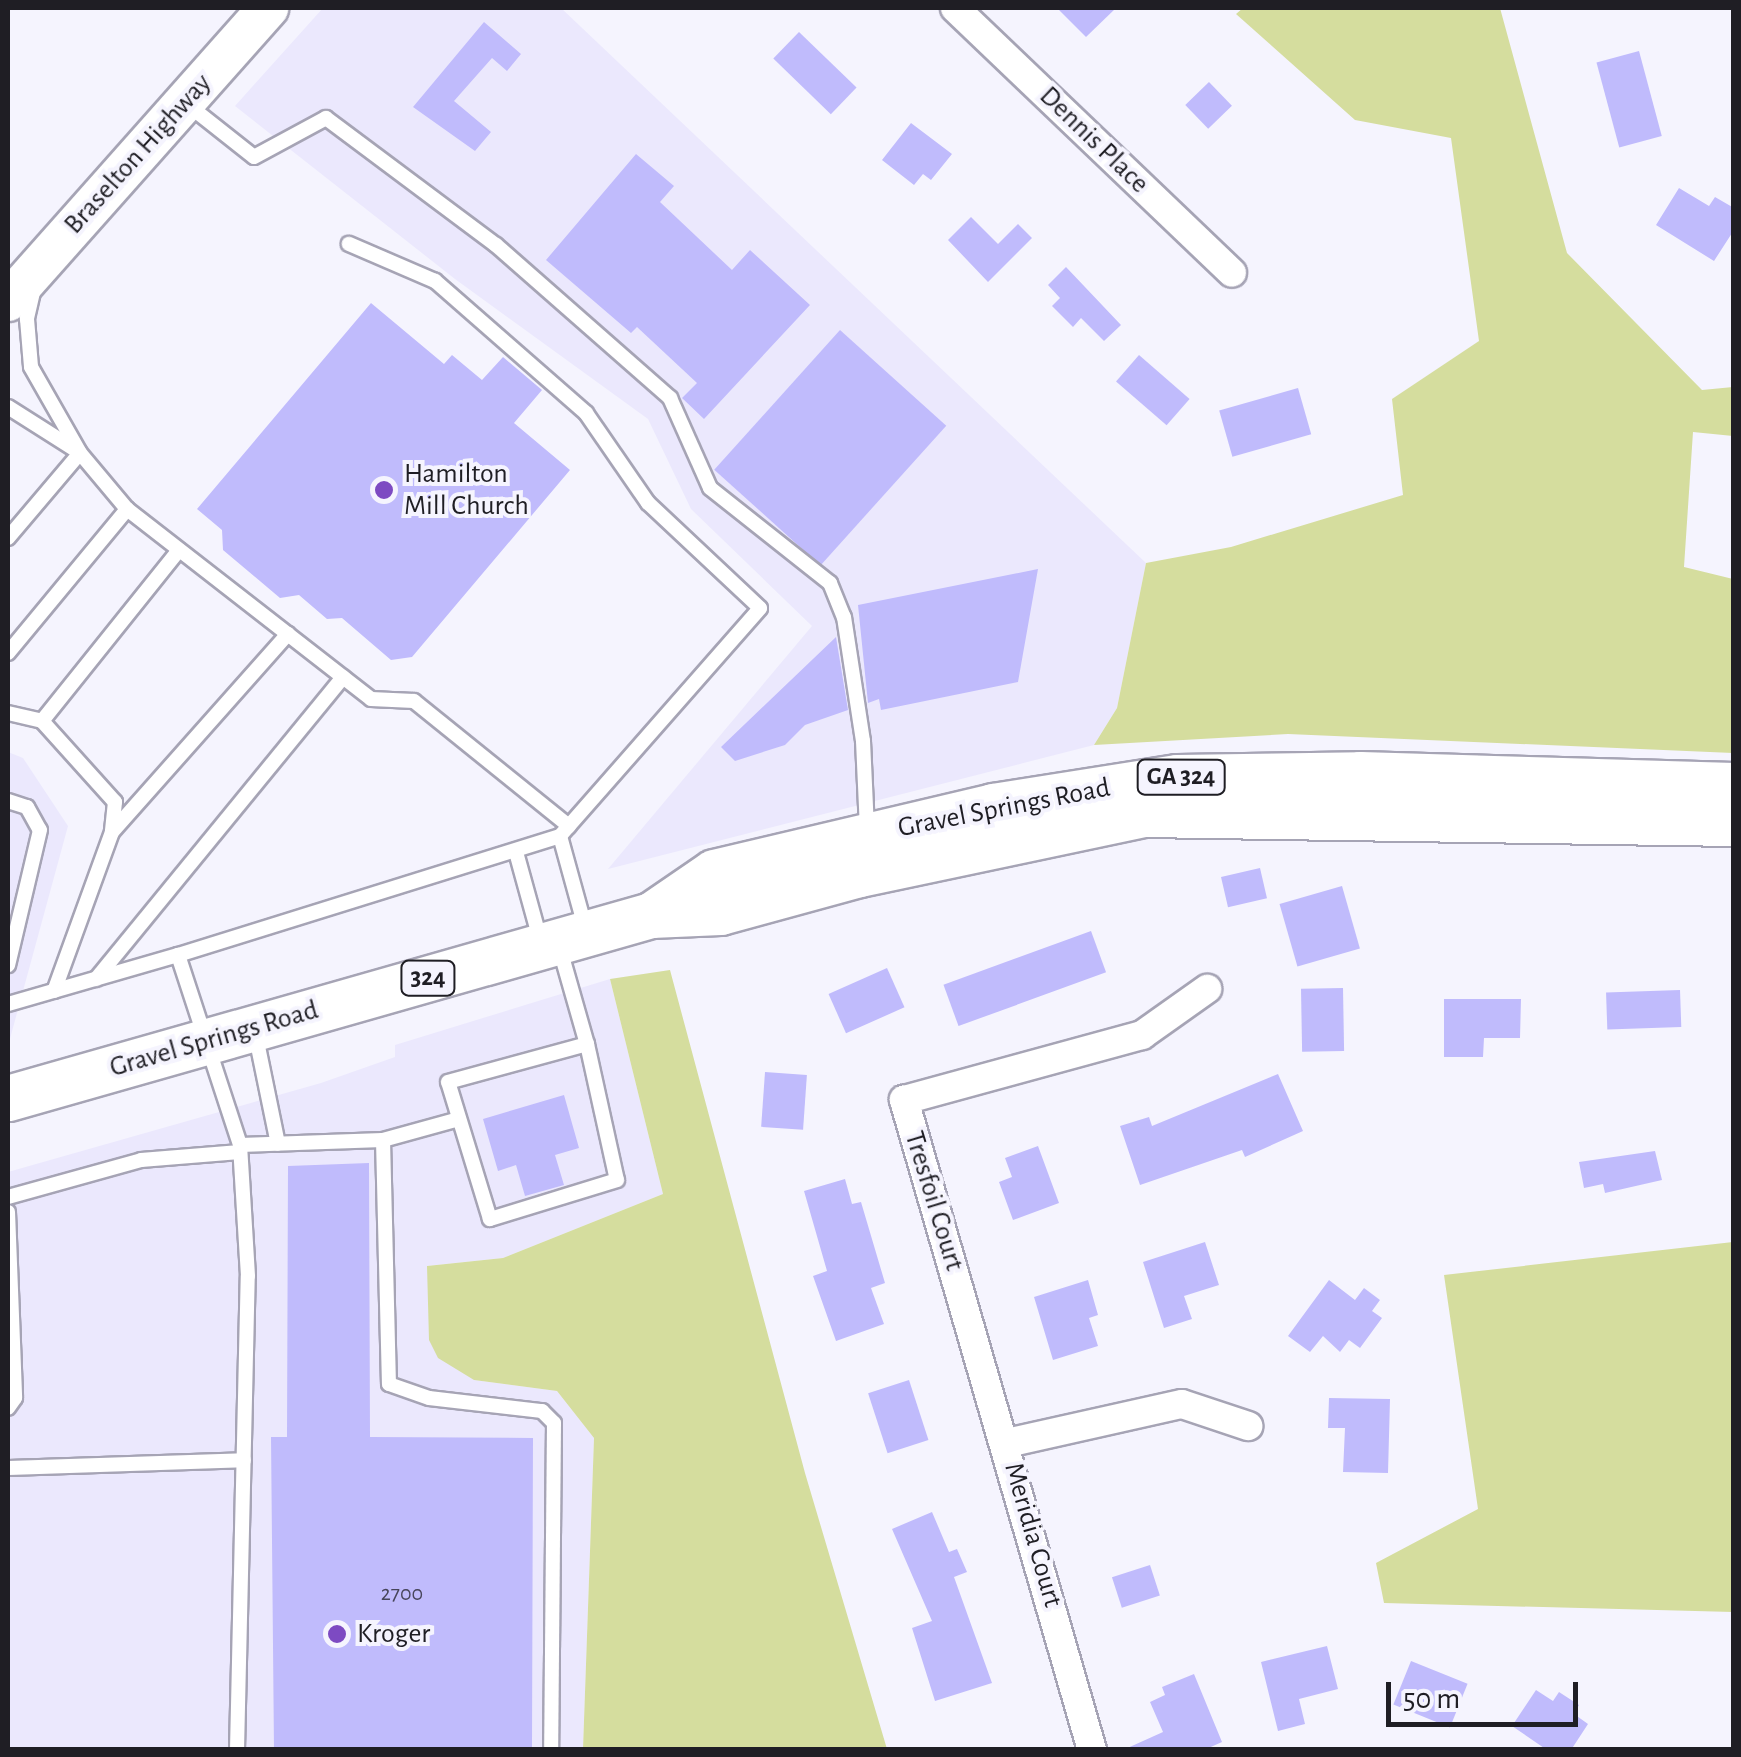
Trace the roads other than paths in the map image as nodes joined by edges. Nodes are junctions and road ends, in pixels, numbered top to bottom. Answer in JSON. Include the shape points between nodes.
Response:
{"nodes":[{"id":1,"x":268,"y":8,"type":"edge"},
{"id":2,"x":955,"y":8,"type":"edge"},
{"id":3,"x":183,"y":101,"type":"junction"},
{"id":4,"x":349,"y":244,"type":"dead end"},
{"id":5,"x":41,"y":264,"type":"junction"},
{"id":6,"x":1232,"y":272,"type":"dead end"},
{"id":7,"x":8,"y":301,"type":"edge"},
{"id":8,"x":8,"y":407,"type":"edge"},
{"id":9,"x":80,"y":453,"type":"junction"},
{"id":10,"x":127,"y":509,"type":"junction"},
{"id":11,"x":8,"y":538,"type":"edge"},
{"id":12,"x":180,"y":550,"type":"junction"},
{"id":13,"x":288,"y":634,"type":"junction"},
{"id":14,"x":8,"y":653,"type":"edge"},
{"id":15,"x":343,"y":677,"type":"junction"},
{"id":16,"x":8,"y":712,"type":"edge"},
{"id":17,"x":42,"y":721,"type":"junction"},
{"id":18,"x":1734,"y":786,"type":"edge"},
{"id":19,"x":8,"y":801,"type":"edge"},
{"id":20,"x":1734,"y":823,"type":"edge"},
{"id":21,"x":564,"y":831,"type":"junction"},
{"id":22,"x":112,"y":832,"type":"junction"},
{"id":23,"x":868,"y":835,"type":"junction"},
{"id":24,"x":516,"y":852,"type":"junction"},
{"id":25,"x":652,"y":915,"type":"junction"},
{"id":26,"x":562,"y":940,"type":"junction"},
{"id":27,"x":178,"y":956,"type":"junction"},
{"id":28,"x":8,"y":965,"type":"edge"},
{"id":29,"x":96,"y":979,"type":"junction"},
{"id":30,"x":1208,"y":990,"type":"dead end"},
{"id":31,"x":54,"y":991,"type":"junction"},
{"id":32,"x":8,"y":1004,"type":"edge"},
{"id":33,"x":254,"y":1027,"type":"junction"},
{"id":34,"x":205,"y":1042,"type":"junction"},
{"id":35,"x":587,"y":1044,"type":"junction"},
{"id":36,"x":8,"y":1098,"type":"edge"},
{"id":37,"x":459,"y":1119,"type":"junction"},
{"id":38,"x":383,"y":1140,"type":"junction"},
{"id":39,"x":278,"y":1144,"type":"junction"},
{"id":40,"x":240,"y":1149,"type":"junction"},
{"id":41,"x":8,"y":1196,"type":"edge"},
{"id":42,"x":8,"y":1212,"type":"edge"},
{"id":43,"x":8,"y":1408,"type":"edge"},
{"id":44,"x":1248,"y":1426,"type":"dead end"},
{"id":45,"x":1007,"y":1443,"type":"junction"},
{"id":46,"x":244,"y":1460,"type":"junction"},
{"id":47,"x":8,"y":1468,"type":"edge"},
{"id":48,"x":237,"y":1750,"type":"edge"},
{"id":49,"x":551,"y":1750,"type":"edge"},
{"id":50,"x":1092,"y":1750,"type":"edge"}],
"edges":[{"from":1,"to":3,"type":"main road","name":"Braselton Highway"},
{"from":2,"to":6,"type":"street","name":"Dennis Place"},
{"from":3,"to":5,"type":"main road","name":"Braselton Highway"},
{"from":3,"to":23,"type":"lane","via":[[254,157],[326,118],[496,246],[670,398],[710,488],[830,583],[844,618],[863,741]]},
{"from":4,"to":21,"type":"lane","via":[[436,282],[586,414],[648,503],[760,608]]},
{"from":5,"to":7,"type":"main road","name":"Braselton Highway"},
{"from":5,"to":9,"type":"lane","via":[[27,319],[30,367]]},
{"from":8,"to":9,"type":"lane"},
{"from":9,"to":10,"type":"lane"},
{"from":9,"to":11,"type":"lane"},
{"from":10,"to":12,"type":"lane"},
{"from":10,"to":14,"type":"lane"},
{"from":12,"to":13,"type":"lane"},
{"from":12,"to":17,"type":"lane"},
{"from":13,"to":15,"type":"lane"},
{"from":13,"to":22,"type":"lane"},
{"from":15,"to":21,"type":"lane","via":[[372,699],[414,701]]},
{"from":15,"to":29,"type":"lane"},
{"from":16,"to":17,"type":"lane"},
{"from":17,"to":22,"type":"lane","via":[[115,802]]},
{"from":18,"to":23,"type":"main road","name":"Gravel Springs Road","number":"GA 324","via":[[1360,774],[1177,777],[993,806]]},
{"from":19,"to":28,"type":"lane","via":[[27,806],[40,830]]},
{"from":20,"to":25,"type":"main road","name":"Gravel Springs Road","number":"GA 324","via":[[1143,814],[859,874],[720,912]]},
{"from":21,"to":24,"type":"lane"},
{"from":21,"to":26,"type":"lane"},
{"from":22,"to":31,"type":"lane"},
{"from":23,"to":25,"type":"main road","name":"Gravel Springs Road","number":"GA 324","via":[[714,872]]},
{"from":24,"to":26,"type":"lane"},
{"from":24,"to":27,"type":"lane"},
{"from":25,"to":26,"type":"main road","name":"Gravel Springs Road","number":"324"},
{"from":26,"to":33,"type":"main road","name":"Gravel Springs Road","number":"324"},
{"from":26,"to":35,"type":"lane"},
{"from":27,"to":29,"type":"lane"},
{"from":27,"to":34,"type":"lane"},
{"from":29,"to":31,"type":"lane"},
{"from":30,"to":45,"type":"street","name":"Tresfoil Court","via":[[1142,1036],[904,1100]]},
{"from":31,"to":32,"type":"lane"},
{"from":33,"to":34,"type":"main road","name":"Gravel Springs Road","number":"324"},
{"from":33,"to":39,"type":"lane"},
{"from":34,"to":36,"type":"main road","name":"Gravel Springs Road","number":"324"},
{"from":34,"to":40,"type":"lane"},
{"from":35,"to":37,"type":"lane","via":[[448,1082]]},
{"from":35,"to":37,"type":"lane","via":[[617,1180],[490,1220]]},
{"from":37,"to":38,"type":"lane"},
{"from":38,"to":39,"type":"lane"},
{"from":38,"to":49,"type":"lane","via":[[389,1384],[429,1398],[542,1411],[554,1423]]},
{"from":39,"to":40,"type":"lane"},
{"from":40,"to":41,"type":"lane","via":[[141,1160]]},
{"from":40,"to":46,"type":"lane","via":[[248,1276]]},
{"from":42,"to":43,"type":"lane","via":[[15,1398]]},
{"from":44,"to":45,"type":"street","name":"Meridia Court","via":[[1182,1404]]},
{"from":45,"to":50,"type":"street","name":"Meridia Court"},
{"from":46,"to":47,"type":"lane"},
{"from":46,"to":48,"type":"lane"}]}
